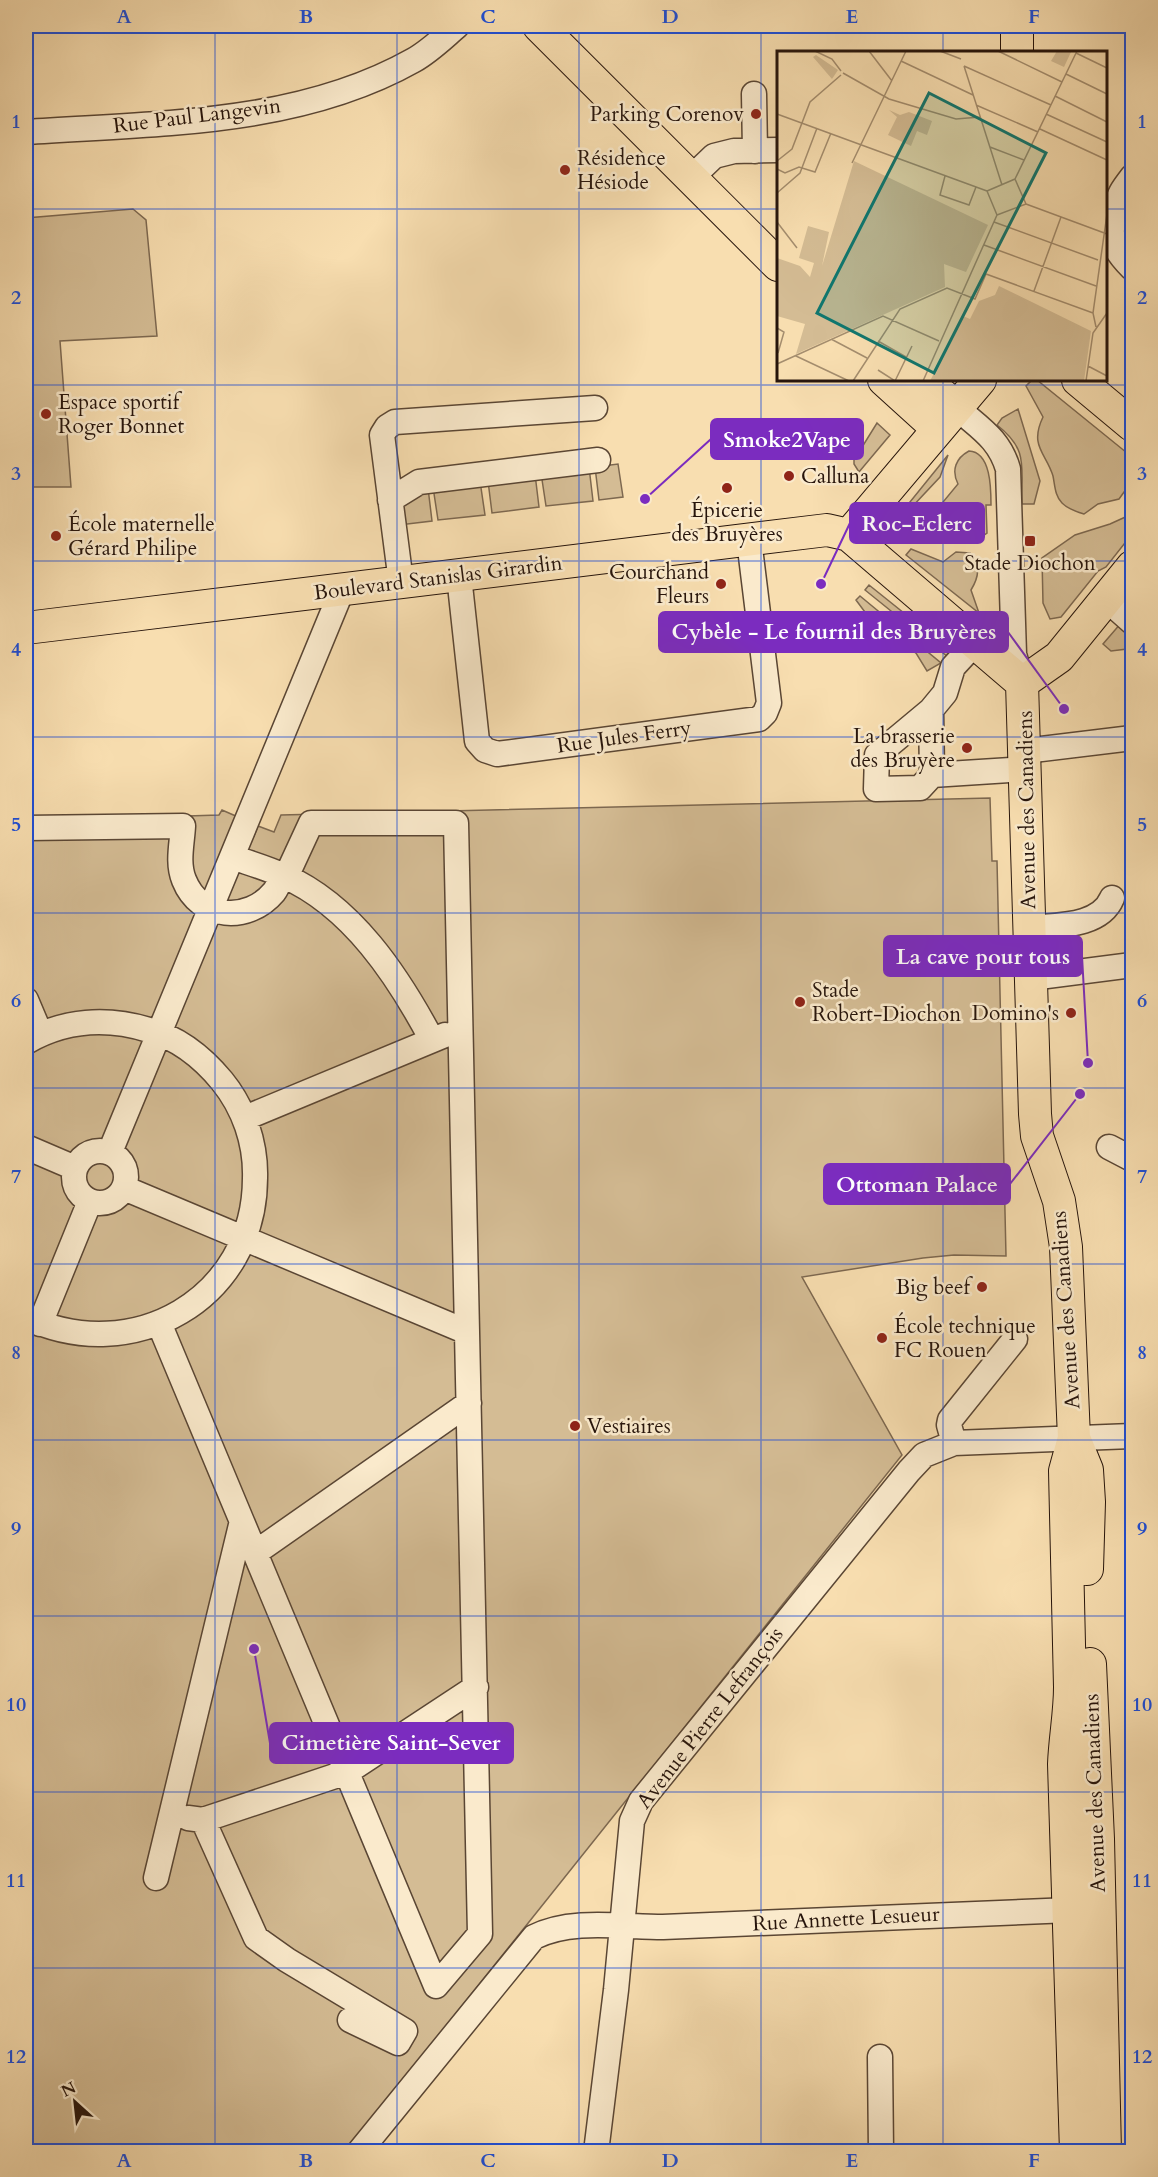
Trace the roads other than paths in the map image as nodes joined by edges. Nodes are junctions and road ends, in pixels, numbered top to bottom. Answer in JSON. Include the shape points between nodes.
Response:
{"nodes":[{"id":1,"x":457,"y":26,"type":"edge"},
{"id":2,"x":539,"y":26,"type":"edge"},
{"id":3,"x":1017,"y":26,"type":"edge"},
{"id":4,"x":561,"y":38,"type":"edge"},
{"id":5,"x":1017,"y":51,"type":"edge"},
{"id":6,"x":754,"y":94,"type":"dead end"},
{"id":7,"x":26,"y":132,"type":"edge"},
{"id":8,"x":767,"y":150,"type":"edge"},
{"id":9,"x":1132,"y":177,"type":"edge"},
{"id":10,"x":691,"y":178,"type":"junction"},
{"id":11,"x":1119,"y":260,"type":"edge"},
{"id":12,"x":777,"y":264,"type":"edge"},
{"id":13,"x":886,"y":381,"type":"edge"},
{"id":14,"x":926,"y":381,"type":"edge"},
{"id":15,"x":979,"y":381,"type":"edge"},
{"id":16,"x":1079,"y":381,"type":"edge"},
{"id":17,"x":595,"y":408,"type":"dead end"},
{"id":18,"x":947,"y":418,"type":"junction"},
{"id":19,"x":1132,"y":425,"type":"edge"},
{"id":20,"x":598,"y":460,"type":"dead end"},
{"id":21,"x":390,"y":500,"type":"junction"},
{"id":22,"x":849,"y":535,"type":"junction"},
{"id":23,"x":749,"y":540,"type":"junction"},
{"id":24,"x":1132,"y":567,"type":"edge"},
{"id":25,"x":459,"y":576,"type":"junction"},
{"id":26,"x":401,"y":582,"type":"junction"},
{"id":27,"x":342,"y":590,"type":"junction"},
{"id":28,"x":1106,"y":599,"type":"junction"},
{"id":29,"x":1132,"y":622,"type":"edge"},
{"id":30,"x":26,"y":628,"type":"edge"},
{"id":31,"x":976,"y":642,"type":"junction"},
{"id":32,"x":1022,"y":683,"type":"junction"},
{"id":33,"x":931,"y":710,"type":"junction"},
{"id":34,"x":1132,"y":738,"type":"edge"},
{"id":35,"x":1025,"y":760,"type":"junction"},
{"id":36,"x":932,"y":775,"type":"junction"},
{"id":37,"x":26,"y":828,"type":"edge"},
{"id":38,"x":232,"y":857,"type":"junction"},
{"id":39,"x":284,"y":876,"type":"junction"},
{"id":40,"x":1113,"y":898,"type":"dead end"},
{"id":41,"x":211,"y":908,"type":"junction"},
{"id":42,"x":1030,"y":928,"type":"junction"},
{"id":43,"x":1132,"y":965,"type":"edge"},
{"id":44,"x":1031,"y":978,"type":"junction"},
{"id":45,"x":26,"y":1000,"type":"edge"},
{"id":46,"x":460,"y":1029,"type":"junction"},
{"id":47,"x":159,"y":1033,"type":"junction"},
{"id":48,"x":33,"y":1037,"type":"edge"},
{"id":49,"x":432,"y":1040,"type":"junction"},
{"id":50,"x":245,"y":1118,"type":"junction"},
{"id":51,"x":26,"y":1147,"type":"edge"},
{"id":52,"x":1109,"y":1147,"type":"dead end"},
{"id":53,"x":110,"y":1152,"type":"junction"},
{"id":54,"x":1132,"y":1159,"type":"edge"},
{"id":55,"x":75,"y":1168,"type":"junction"},
{"id":56,"x":124,"y":1188,"type":"junction"},
{"id":57,"x":90,"y":1201,"type":"junction"},
{"id":58,"x":244,"y":1239,"type":"junction"},
{"id":59,"x":33,"y":1320,"type":"edge"},
{"id":60,"x":159,"y":1323,"type":"junction"},
{"id":61,"x":467,"y":1332,"type":"junction"},
{"id":62,"x":1015,"y":1339,"type":"dead end"},
{"id":63,"x":469,"y":1403,"type":"junction"},
{"id":64,"x":1132,"y":1436,"type":"edge"},
{"id":65,"x":1074,"y":1438,"type":"junction"},
{"id":66,"x":954,"y":1443,"type":"junction"},
{"id":67,"x":241,"y":1525,"type":"junction"},
{"id":68,"x":255,"y":1553,"type":"junction"},
{"id":69,"x":476,"y":1687,"type":"junction"},
{"id":70,"x":347,"y":1772,"type":"junction"},
{"id":71,"x":171,"y":1816,"type":"junction"},
{"id":72,"x":202,"y":1820,"type":"junction"},
{"id":73,"x":156,"y":1878,"type":"dead end"},
{"id":74,"x":1070,"y":1910,"type":"junction"},
{"id":75,"x":622,"y":1924,"type":"junction"},
{"id":76,"x":350,"y":2020,"type":"dead end"},
{"id":77,"x":880,"y":2056,"type":"dead end"},
{"id":78,"x":359,"y":2151,"type":"edge"},
{"id":79,"x":596,"y":2151,"type":"edge"},
{"id":80,"x":880,"y":2151,"type":"edge"},
{"id":81,"x":1076,"y":2151,"type":"edge"},
{"id":82,"x":1105,"y":2151,"type":"edge"}],
"edges":[{"from":1,"to":7,"type":"street","name":"Rue Paul Langevin","via":[[415,59],[391,71],[341,92],[263,112]]},
{"from":2,"to":4,"type":"main road"},
{"from":3,"to":5,"type":"main road"},
{"from":4,"to":10,"type":"main road"},
{"from":6,"to":8,"type":"street"},
{"from":8,"to":10,"type":"street","via":[[714,156]]},
{"from":9,"to":11,"type":"street","via":[[1120,191],[1110,230]]},
{"from":10,"to":12,"type":"main road"},
{"from":13,"to":18,"type":"main road"},
{"from":14,"to":18,"type":"main road"},
{"from":15,"to":18,"type":"main road"},
{"from":16,"to":19,"type":"main road"},
{"from":17,"to":21,"type":"street","via":[[395,422],[382,435]]},
{"from":18,"to":22,"type":"main road"},
{"from":18,"to":32,"type":"street","via":[[994,440],[1008,469],[1014,654]]},
{"from":20,"to":21,"type":"street","via":[[419,482]]},
{"from":21,"to":26,"type":"street"},
{"from":22,"to":23,"type":"main road","name":"Boulevard Stanislas Girardin","via":[[827,530]]},
{"from":22,"to":31,"type":"main road"},
{"from":23,"to":25,"type":"main road","name":"Boulevard Stanislas Girardin"},
{"from":23,"to":25,"type":"street","name":"Rue Jules Ferry","via":[[769,703],[759,719],[497,754],[485,750],[477,741]]},
{"from":24,"to":28,"type":"main road"},
{"from":25,"to":26,"type":"main road","name":"Boulevard Stanislas Girardin"},
{"from":26,"to":27,"type":"main road","name":"Boulevard Stanislas Girardin"},
{"from":27,"to":30,"type":"main road","name":"Boulevard Stanislas Girardin"},
{"from":27,"to":38,"type":"street"},
{"from":28,"to":29,"type":"street"},
{"from":28,"to":32,"type":"main road","via":[[1059,657]]},
{"from":31,"to":32,"type":"main road"},
{"from":31,"to":33,"type":"street","via":[[953,667],[945,693]]},
{"from":32,"to":35,"type":"main road","name":"Avenue des Canadiens"},
{"from":33,"to":36,"type":"street"},
{"from":33,"to":36,"type":"street","via":[[877,755],[876,789],[920,788]]},
{"from":34,"to":35,"type":"street"},
{"from":35,"to":36,"type":"street"},
{"from":35,"to":42,"type":"main road","name":"Avenue des Canadiens"},
{"from":37,"to":41,"type":"street","via":[[183,826],[180,862],[184,880],[192,894]]},
{"from":38,"to":39,"type":"street"},
{"from":38,"to":41,"type":"street"},
{"from":39,"to":41,"type":"street","via":[[260,904],[244,912],[226,914]]},
{"from":39,"to":46,"type":"street","via":[[311,823],[456,823]]},
{"from":39,"to":49,"type":"street","via":[[314,893],[350,923],[385,964]]},
{"from":40,"to":42,"type":"street","via":[[1109,907],[1083,922]]},
{"from":41,"to":47,"type":"street"},
{"from":42,"to":44,"type":"main road","name":"Avenue des Canadiens"},
{"from":43,"to":44,"type":"street"},
{"from":44,"to":65,"type":"main road","name":"Avenue des Canadiens","via":[[1037,1136],[1059,1201],[1066,1246]]},
{"from":45,"to":48,"type":"street"},
{"from":46,"to":49,"type":"street"},
{"from":46,"to":61,"type":"street"},
{"from":47,"to":48,"type":"street","via":[[130,1024],[100,1021],[69,1024]]},
{"from":47,"to":50,"type":"street","via":[[211,1067]]},
{"from":47,"to":53,"type":"street"},
{"from":49,"to":50,"type":"street"},
{"from":50,"to":58,"type":"street","via":[[255,1158],[255,1199]]},
{"from":51,"to":55,"type":"street"},
{"from":52,"to":54,"type":"street"},
{"from":53,"to":55,"type":"street","via":[[93,1151]]},
{"from":53,"to":56,"type":"street","via":[[123,1163]]},
{"from":55,"to":57,"type":"street","via":[[78,1191]]},
{"from":56,"to":57,"type":"street","via":[[106,1203]]},
{"from":56,"to":58,"type":"street"},
{"from":57,"to":59,"type":"street"},
{"from":58,"to":60,"type":"street","via":[[224,1274],[195,1303]]},
{"from":58,"to":61,"type":"street"},
{"from":59,"to":60,"type":"street","via":[[81,1334],[108,1335]]},
{"from":60,"to":67,"type":"street"},
{"from":61,"to":63,"type":"street"},
{"from":62,"to":66,"type":"street","via":[[950,1420]]},
{"from":63,"to":68,"type":"street"},
{"from":63,"to":69,"type":"street"},
{"from":64,"to":65,"type":"street","name":"Avenue Pierre Lefrançois"},
{"from":65,"to":66,"type":"street","name":"Avenue Pierre Lefrançois"},
{"from":65,"to":74,"type":"main road","name":"Avenue des Canadiens","via":[[1065,1471],[1071,1687],[1064,1764]]},
{"from":65,"to":82,"type":"main road","name":"Avenue des Canadiens","via":[[1087,1470],[1089,1502],[1087,1555]]},
{"from":66,"to":75,"type":"street","name":"Avenue Pierre Lefrançois","via":[[924,1455],[909,1471],[641,1802],[632,1821]]},
{"from":67,"to":68,"type":"street"},
{"from":67,"to":71,"type":"street"},
{"from":68,"to":70,"type":"street"},
{"from":69,"to":70,"type":"street"},
{"from":69,"to":70,"type":"street","via":[[480,1934],[435,1986]]},
{"from":70,"to":72,"type":"street"},
{"from":71,"to":72,"type":"street"},
{"from":71,"to":73,"type":"street"},
{"from":72,"to":76,"type":"street","via":[[256,1938],[405,2031],[398,2043]]},
{"from":74,"to":75,"type":"street","name":"Rue Annette Lesueur","via":[[663,1927]]},
{"from":74,"to":81,"type":"main road","name":"Avenue des Canadiens"},
{"from":75,"to":78,"type":"street","via":[[562,1927],[534,1937]]},
{"from":75,"to":79,"type":"street","name":"Avenue Pierre Lefrançois"},
{"from":77,"to":80,"type":"street"}]}
